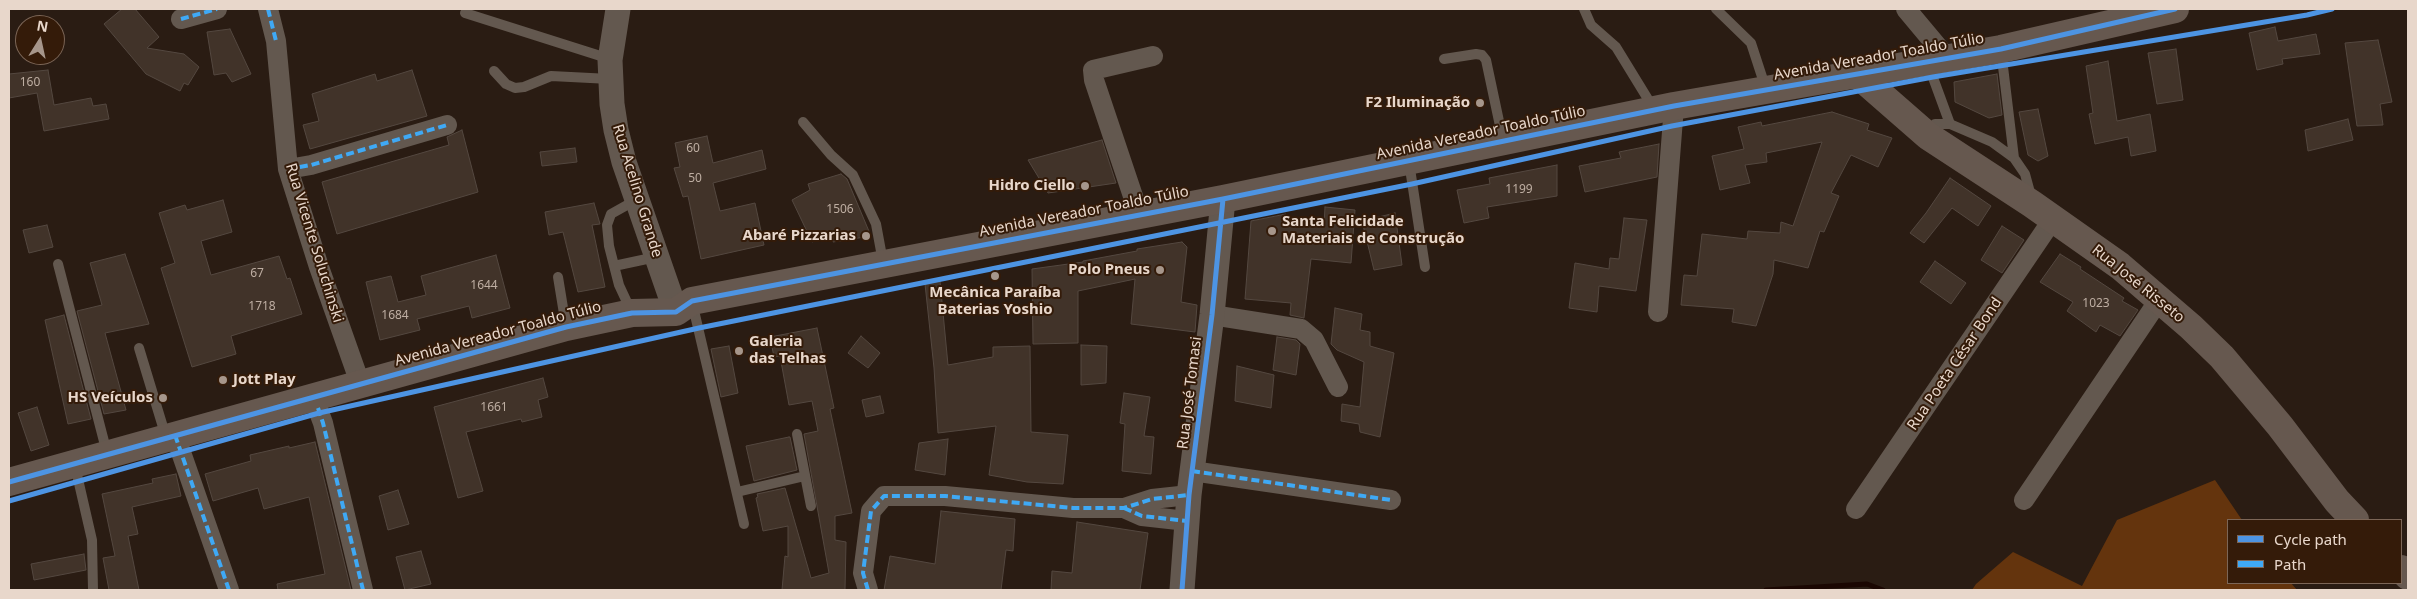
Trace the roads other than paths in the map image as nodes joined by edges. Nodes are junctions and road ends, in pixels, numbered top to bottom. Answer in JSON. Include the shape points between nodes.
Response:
{"nodes":[{"id":1,"x":218,"y":9,"type":"edge"},
{"id":2,"x":268,"y":9,"type":"edge"},
{"id":3,"x":618,"y":9,"type":"edge"},
{"id":4,"x":1584,"y":9,"type":"edge"},
{"id":5,"x":1716,"y":9,"type":"edge"},
{"id":6,"x":1906,"y":9,"type":"edge"},
{"id":7,"x":2176,"y":9,"type":"edge"},
{"id":8,"x":465,"y":13,"type":"dead end"},
{"id":9,"x":181,"y":19,"type":"dead end"},
{"id":10,"x":2001,"y":49,"type":"junction"},
{"id":11,"x":1153,"y":56,"type":"dead end"},
{"id":12,"x":1444,"y":59,"type":"dead end"},
{"id":13,"x":1937,"y":60,"type":"junction"},
{"id":14,"x":610,"y":69,"type":"junction"},
{"id":15,"x":494,"y":71,"type":"dead end"},
{"id":16,"x":1857,"y":74,"type":"junction"},
{"id":17,"x":1766,"y":90,"type":"junction"},
{"id":18,"x":1664,"y":108,"type":"junction"},
{"id":19,"x":804,"y":122,"type":"dead end"},
{"id":20,"x":447,"y":125,"type":"dead end"},
{"id":21,"x":1939,"y":130,"type":"junction"},
{"id":22,"x":1504,"y":141,"type":"junction"},
{"id":23,"x":2014,"y":158,"type":"junction"},
{"id":24,"x":1409,"y":161,"type":"junction"},
{"id":25,"x":288,"y":169,"type":"junction"},
{"id":26,"x":637,"y":199,"type":"junction"},
{"id":27,"x":1223,"y":199,"type":"junction"},
{"id":28,"x":2043,"y":212,"type":"junction"},
{"id":29,"x":1139,"y":214,"type":"junction"},
{"id":30,"x":657,"y":257,"type":"junction"},
{"id":31,"x":883,"y":263,"type":"junction"},
{"id":32,"x":58,"y":264,"type":"dead end"},
{"id":33,"x":614,"y":266,"type":"junction"},
{"id":34,"x":1425,"y":267,"type":"dead end"},
{"id":35,"x":558,"y":276,"type":"dead end"},
{"id":36,"x":2159,"y":300,"type":"junction"},
{"id":37,"x":684,"y":307,"type":"junction"},
{"id":38,"x":1658,"y":312,"type":"dead end"},
{"id":39,"x":632,"y":313,"type":"junction"},
{"id":40,"x":1212,"y":315,"type":"junction"},
{"id":41,"x":566,"y":327,"type":"junction"},
{"id":42,"x":138,"y":348,"type":"dead end"},
{"id":43,"x":360,"y":383,"type":"junction"},
{"id":44,"x":1338,"y":386,"type":"dead end"},
{"id":45,"x":313,"y":396,"type":"junction"},
{"id":46,"x":797,"y":434,"type":"dead end"},
{"id":47,"x":170,"y":437,"type":"junction"},
{"id":48,"x":107,"y":454,"type":"junction"},
{"id":49,"x":75,"y":463,"type":"junction"},
{"id":50,"x":1192,"y":471,"type":"junction"},
{"id":51,"x":806,"y":476,"type":"junction"},
{"id":52,"x":9,"y":482,"type":"edge"},
{"id":53,"x":737,"y":492,"type":"junction"},
{"id":54,"x":1190,"y":495,"type":"junction"},
{"id":55,"x":1391,"y":500,"type":"dead end"},
{"id":56,"x":2024,"y":500,"type":"dead end"},
{"id":57,"x":811,"y":506,"type":"dead end"},
{"id":58,"x":1124,"y":508,"type":"junction"},
{"id":59,"x":1856,"y":509,"type":"dead end"},
{"id":60,"x":2354,"y":519,"type":"edge"},
{"id":61,"x":1187,"y":521,"type":"junction"},
{"id":62,"x":744,"y":524,"type":"dead end"},
{"id":63,"x":93,"y":590,"type":"edge"},
{"id":64,"x":229,"y":590,"type":"edge"},
{"id":65,"x":362,"y":590,"type":"edge"},
{"id":66,"x":868,"y":590,"type":"edge"},
{"id":67,"x":1182,"y":590,"type":"edge"}],
"edges":[{"from":1,"to":9,"type":"street"},
{"from":2,"to":25,"type":"street","name":"Rua Vicente Soluchinski","via":[[276,41]]},
{"from":3,"to":14,"type":"street","name":"Rua Acelino Grande"},
{"from":4,"to":18,"type":"lane","via":[[1591,25],[1616,47]]},
{"from":5,"to":17,"type":"lane","via":[[1751,43]]},
{"from":6,"to":13,"type":"street"},
{"from":7,"to":10,"type":"main road","name":"Avenida Vereador Toaldo Túlio"},
{"from":8,"to":14,"type":"lane"},
{"from":10,"to":13,"type":"main road","name":"Avenida Vereador Toaldo Túlio"},
{"from":10,"to":23,"type":"lane"},
{"from":11,"to":29,"type":"street","via":[[1093,70]]},
{"from":12,"to":22,"type":"lane","via":[[1476,54],[1486,60]]},
{"from":13,"to":16,"type":"main road","name":"Avenida Vereador Toaldo Túlio"},
{"from":13,"to":21,"type":"lane"},
{"from":14,"to":15,"type":"lane","via":[[552,76],[515,88],[506,84]]},
{"from":14,"to":26,"type":"street","name":"Rua Acelino Grande","via":[[616,130]]},
{"from":16,"to":17,"type":"main road","name":"Avenida Vereador Toaldo Túlio"},
{"from":16,"to":21,"type":"main road","name":"Rua José Risseto"},
{"from":17,"to":18,"type":"main road","name":"Avenida Vereador Toaldo Túlio"},
{"from":18,"to":22,"type":"main road","name":"Avenida Vereador Toaldo Túlio"},
{"from":18,"to":38,"type":"street"},
{"from":19,"to":31,"type":"lane","via":[[830,155],[851,171],[876,224]]},
{"from":20,"to":25,"type":"street","via":[[310,166]]},
{"from":21,"to":23,"type":"lane","via":[[1992,142]]},
{"from":21,"to":28,"type":"main road","name":"Rua José Risseto"},
{"from":22,"to":24,"type":"main road","name":"Avenida Vereador Toaldo Túlio"},
{"from":23,"to":28,"type":"lane"},
{"from":24,"to":27,"type":"main road","name":"Avenida Vereador Toaldo Túlio"},
{"from":24,"to":34,"type":"lane"},
{"from":25,"to":43,"type":"street","name":"Rua Vicente Soluchinski"},
{"from":26,"to":30,"type":"street","name":"Rua Acelino Grande"},
{"from":26,"to":33,"type":"lane","via":[[611,214],[607,224]]},
{"from":27,"to":29,"type":"main road","name":"Avenida Vereador Toaldo Túlio"},
{"from":27,"to":40,"type":"street","name":"Rua José Tomasi"},
{"from":28,"to":36,"type":"main road","name":"Rua José Risseto","via":[[2120,266]]},
{"from":28,"to":59,"type":"street","name":"Rua Poeta César Bond"},
{"from":29,"to":31,"type":"main road","name":"Avenida Vereador Toaldo Túlio"},
{"from":30,"to":33,"type":"lane"},
{"from":30,"to":37,"type":"street","name":"Rua Acelino Grande"},
{"from":31,"to":37,"type":"main road","name":"Avenida Vereador Toaldo Túlio"},
{"from":32,"to":48,"type":"lane"},
{"from":33,"to":39,"type":"lane"},
{"from":35,"to":41,"type":"lane"},
{"from":36,"to":56,"type":"street"},
{"from":36,"to":60,"type":"main road","name":"Rua José Risseto","via":[[2222,357]]},
{"from":37,"to":39,"type":"main road","name":"Avenida Vereador Toaldo Túlio"},
{"from":37,"to":53,"type":"lane"},
{"from":39,"to":41,"type":"main road","name":"Avenida Vereador Toaldo Túlio"},
{"from":40,"to":44,"type":"street","via":[[1301,329],[1314,340]]},
{"from":40,"to":50,"type":"street","name":"Rua José Tomasi"},
{"from":41,"to":43,"type":"main road","name":"Avenida Vereador Toaldo Túlio"},
{"from":42,"to":47,"type":"lane"},
{"from":43,"to":45,"type":"main road","name":"Avenida Vereador Toaldo Túlio"},
{"from":45,"to":47,"type":"main road","name":"Avenida Vereador Toaldo Túlio"},
{"from":45,"to":65,"type":"street","via":[[323,423]]},
{"from":46,"to":51,"type":"lane"},
{"from":47,"to":48,"type":"main road","name":"Avenida Vereador Toaldo Túlio"},
{"from":47,"to":64,"type":"street"},
{"from":48,"to":49,"type":"main road","name":"Avenida Vereador Toaldo Túlio"},
{"from":49,"to":52,"type":"main road","name":"Avenida Vereador Toaldo Túlio"},
{"from":49,"to":63,"type":"lane","via":[[92,540]]},
{"from":50,"to":54,"type":"street","name":"Rua José Tomasi"},
{"from":50,"to":55,"type":"street"},
{"from":51,"to":53,"type":"lane"},
{"from":51,"to":57,"type":"lane"},
{"from":53,"to":62,"type":"lane"},
{"from":54,"to":58,"type":"street","via":[[1152,498]]},
{"from":54,"to":61,"type":"street","name":"Rua José Tomasi"},
{"from":58,"to":61,"type":"street","via":[[1142,516]]},
{"from":58,"to":66,"type":"street","via":[[1072,508],[945,496],[884,496],[871,511],[863,573]]},
{"from":61,"to":67,"type":"street","name":"Rua José Tomasi"}]}
